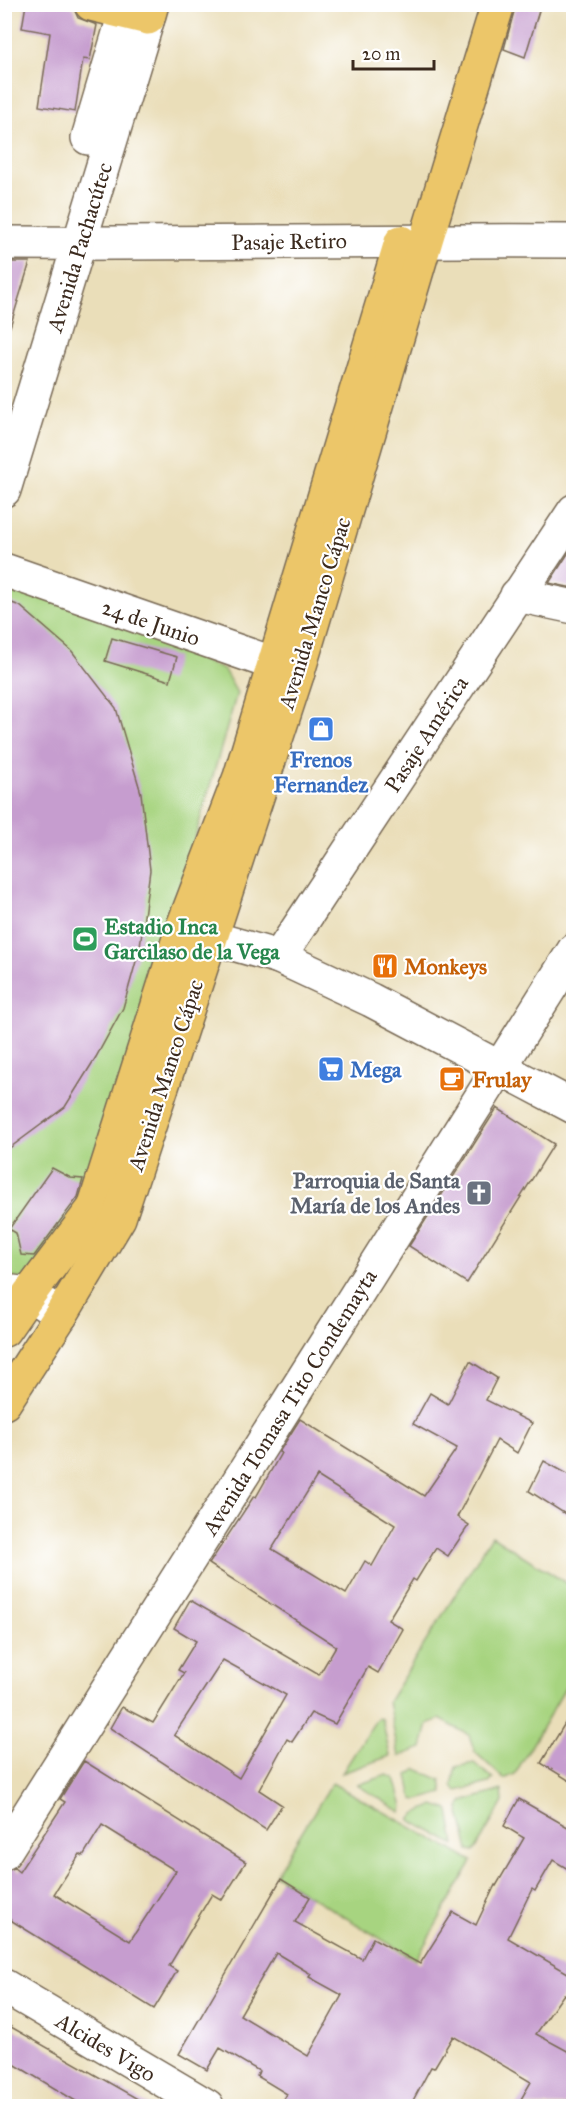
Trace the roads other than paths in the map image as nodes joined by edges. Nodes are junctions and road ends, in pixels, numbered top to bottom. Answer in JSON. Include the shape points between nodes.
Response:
{"nodes":[{"id":1,"x":91,"y":4,"type":"edge"},
{"id":2,"x":478,"y":4,"type":"edge"},
{"id":3,"x":498,"y":4,"type":"edge"},
{"id":4,"x":138,"y":10,"type":"edge"},
{"id":5,"x":414,"y":240,"type":"junction"},
{"id":6,"x":573,"y":241,"type":"edge"},
{"id":7,"x":4,"y":243,"type":"edge"},
{"id":8,"x":69,"y":243,"type":"junction"},
{"id":9,"x":4,"y":421,"type":"edge"},
{"id":10,"x":4,"y":490,"type":"edge"},
{"id":11,"x":573,"y":511,"type":"edge"},
{"id":12,"x":4,"y":570,"type":"edge"},
{"id":13,"x":517,"y":595,"type":"junction"},
{"id":14,"x":573,"y":607,"type":"edge"},
{"id":15,"x":286,"y":669,"type":"junction"},
{"id":16,"x":196,"y":933,"type":"junction"},
{"id":17,"x":573,"y":950,"type":"edge"},
{"id":18,"x":279,"y":957,"type":"junction"},
{"id":19,"x":500,"y":1068,"type":"junction"},
{"id":20,"x":573,"y":1107,"type":"edge"},
{"id":21,"x":106,"y":1213,"type":"junction"},
{"id":22,"x":16,"y":1293,"type":"edge"},
{"id":23,"x":61,"y":1315,"type":"junction"},
{"id":24,"x":4,"y":1330,"type":"edge"},
{"id":25,"x":4,"y":1403,"type":"edge"},
{"id":26,"x":4,"y":1853,"type":"edge"},
{"id":27,"x":4,"y":1986,"type":"edge"},
{"id":28,"x":207,"y":2106,"type":"edge"}],
"edges":[{"from":1,"to":4,"type":"main road"},
{"from":2,"to":5,"type":"main road","name":"Avenida Manco Cápac"},
{"from":3,"to":5,"type":"main road","name":"Avenida Manco Cápac"},
{"from":4,"to":8,"type":"street","name":"Avenida Pachacútec"},
{"from":5,"to":6,"type":"street","name":"Pasaje Retiro"},
{"from":5,"to":8,"type":"street","name":"Pasaje Retiro"},
{"from":5,"to":15,"type":"main road","name":"Avenida Manco Cápac"},
{"from":7,"to":8,"type":"street","name":"Pasaje Retiro"},
{"from":8,"to":9,"type":"street","name":"Avenida Pachacútec"},
{"from":8,"to":10,"type":"street","name":"Avenida Pachacútec"},
{"from":11,"to":13,"type":"street","name":"Pasaje América"},
{"from":12,"to":15,"type":"street","name":"24 de Junio"},
{"from":13,"to":14,"type":"street"},
{"from":13,"to":18,"type":"street","name":"Pasaje América"},
{"from":15,"to":16,"type":"main road","name":"Avenida Manco Cápac"},
{"from":16,"to":18,"type":"street"},
{"from":16,"to":21,"type":"main road","name":"Avenida Manco Cápac"},
{"from":17,"to":19,"type":"street","name":"Avenida Tomasa Tito Condemayta"},
{"from":18,"to":19,"type":"street"},
{"from":19,"to":20,"type":"street"},
{"from":19,"to":26,"type":"street","name":"Avenida Tomasa Tito Condemayta"},
{"from":21,"to":22,"type":"main road"},
{"from":21,"to":23,"type":"main road"},
{"from":22,"to":23,"type":"street"},
{"from":22,"to":24,"type":"main road"},
{"from":23,"to":25,"type":"main road"},
{"from":27,"to":28,"type":"street","name":"Alcides Vigo"}]}
